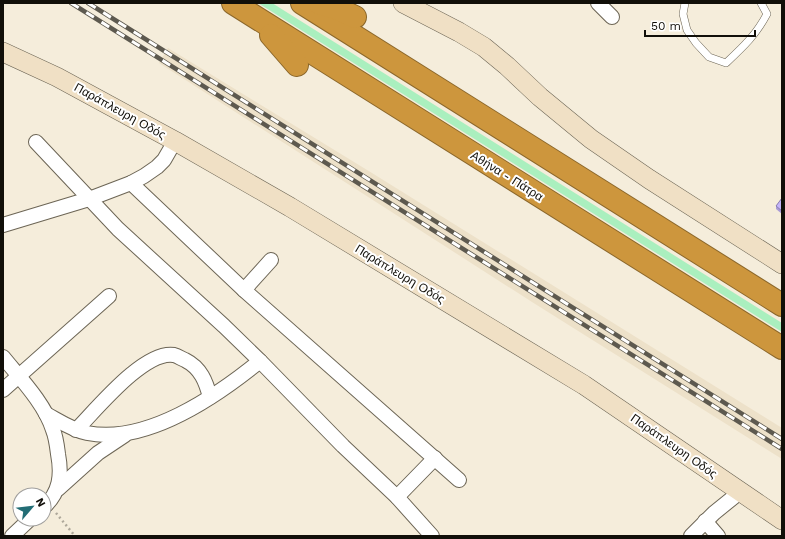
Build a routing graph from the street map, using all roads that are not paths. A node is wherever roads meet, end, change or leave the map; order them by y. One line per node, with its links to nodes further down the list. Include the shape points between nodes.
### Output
1 (233, 3): 10 (highway, Αθήνα - Πάτρα)
2 (302, 3): 17 (highway)
3 (319, 3): 8 (highway)
4 (403, 3): 23 (main road, via 484,47 591,139)
5 (598, 3): 9 (street)
6 (685, 3): 7 (lane, via 683,14 687,30 709,57 726,63 760,28 767,14)
7 (761, 3)
8 (355, 17)
9 (612, 17)
10 (257, 19): 12 (highway); 20 (highway, Αθήνα - Πάτρα)
11 (3, 52): 14 (main road, Παράπλευρη Οδός, via 57,77)
12 (297, 66)
13 (544, 138): 17 (highway)
14 (174, 141): 16 (street, via 164,160 157,167); 39 (main road, Παράπλευρη Οδός, via 290,207 584,385)
15 (36, 142): 18 (street)
16 (131, 183): 18 (street); 24 (street)
17 (593, 186): 26 (highway)
18 (89, 199): 21 (street); 29 (street)
19 (523, 203): 20 (highway)
20 (572, 216): 27 (highway, Αθήνα - Πάτρα)
21 (3, 225)
22 (271, 260): 24 (street)
23 (782, 264)
24 (244, 290): 36 (street)
25 (108, 296): 30 (street)
26 (782, 305)
27 (782, 348)
28 (3, 357): 30 (street)
29 (260, 361): 32 (street); 41 (street)
30 (18, 376): 31 (street); 33 (street)
31 (3, 390)
32 (210, 397): 34 (street, via 201,372 180,357 164,355 124,380); 35 (street, via 177,417)
33 (46, 414): 34 (street); 38 (street, via 53,430 61,466)
34 (76, 430): 35 (street, via 105,436)
35 (133, 431): 38 (street, via 98,453)
36 (435, 458): 37 (street); 41 (street)
37 (459, 480)
38 (58, 489): 40 (street)
39 (740, 492): 42 (main road, Παράπλευρη Οδός); 43 (street)
40 (52, 496)
41 (397, 497): 46 (street)
42 (782, 520)
43 (705, 521): 47 (street); 48 (street)
44 (22, 527): 45 (street)
45 (12, 536)
46 (432, 536)
47 (691, 536)
48 (718, 536)

